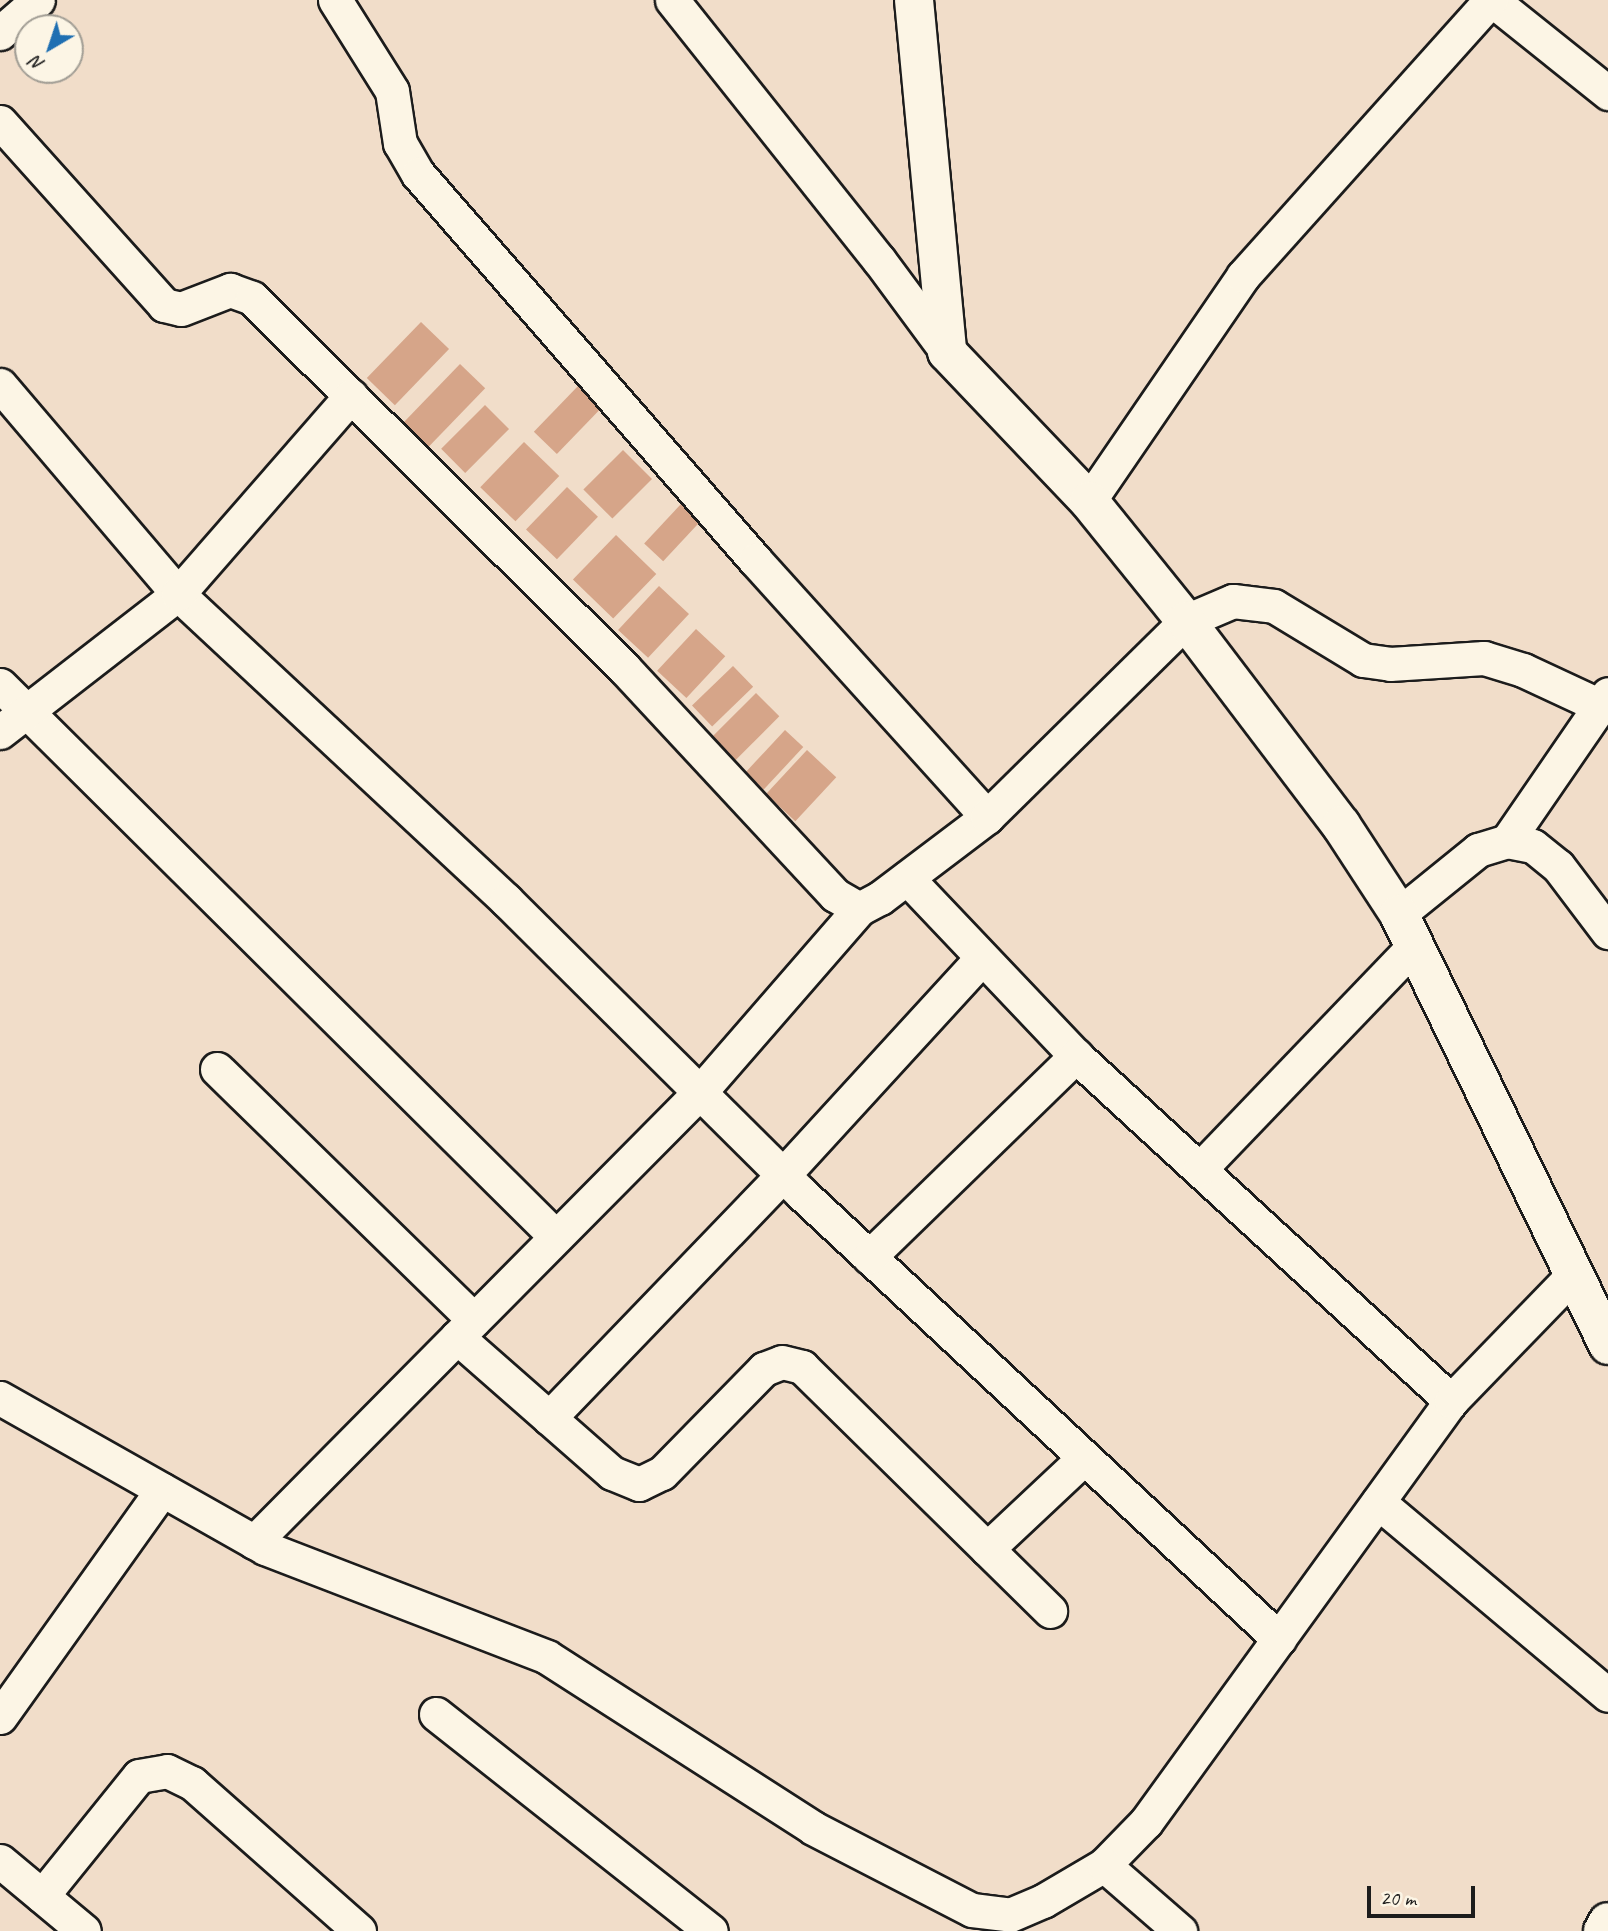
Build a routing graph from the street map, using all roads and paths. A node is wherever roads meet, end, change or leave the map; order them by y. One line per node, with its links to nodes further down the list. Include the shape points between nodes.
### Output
1 (38, 0): 6 (street)
2 (672, 0): 9 (street, via 880,260)
3 (914, 0): 9 (main road)
4 (1492, 0): 7 (street); 12 (street, via 1242,276)
5 (344, 3): 19 (street, via 392,91 400,143 418,174)
6 (0, 33)
7 (1602, 76)
8 (0, 122): 11 (street, via 164,305 181,309 230,290 243,292)
9 (947, 352): 12 (main road)
10 (0, 385): 13 (street)
11 (351, 396): 13 (street); 22 (street, via 624,668 835,895)
12 (1089, 501): 14 (main road)
13 (178, 594): 17 (street); 28 (street, via 506,900)
14 (1186, 621): 16 (street, via 1233,601 1274,606 1363,660 1390,664 1485,658); 19 (street); 23 (main road, via 1341,825)
15 (0, 685): 17 (street)
16 (1603, 700): 20 (street)
17 (26, 711): 18 (street); 31 (street)
18 (0, 732)
19 (987, 817): 21 (street)
20 (1507, 841): 23 (street, via 1478,850); 24 (street, via 1533,846 1558,866)
21 (907, 878): 22 (street); 25 (street)
22 (859, 909): 28 (street)
23 (1406, 930): 29 (street); 33 (main road)
24 (1608, 932)
25 (982, 958): 26 (street); 30 (street)
26 (1076, 1056): 29 (street); 32 (street)
27 (216, 1069): 34 (street)
28 (700, 1092): 30 (street); 31 (street)
29 (1200, 1169): 37 (street)
30 (783, 1175): 32 (street); 38 (street)
31 (556, 1237): 34 (street)
32 (869, 1257): 39 (street)
33 (1575, 1273): 35 (main road); 37 (street)
34 (466, 1328): 38 (street); 42 (street)
35 (1608, 1345)
36 (0, 1398): 40 (street)
37 (1451, 1401): 41 (street)
38 (550, 1418): 43 (street, via 612,1473 639,1484 662,1473 764,1369 782,1362 802,1367)
39 (1084, 1458): 43 (street); 45 (street)
40 (162, 1490): 42 (street); 48 (street)
41 (1378, 1502): 45 (street); 46 (street)
42 (254, 1542): 50 (street, via 547,1657 813,1828 972,1910 1010,1915 1044,1901)
43 (987, 1549): 44 (street)
44 (1050, 1611)
45 (1279, 1639): 50 (street, via 1146,1822)
46 (1608, 1695)
47 (436, 1714): 55 (street)
48 (0, 1717)
49 (0, 1861): 51 (street)
50 (1104, 1865): 56 (street)
51 (42, 1896): 53 (street); 54 (street, via 139,1776 167,1771 192,1783)
52 (1608, 1922): 57 (main road)
53 (84, 1931)
54 (359, 1931)
55 (711, 1931)
56 (1180, 1931)
57 (1602, 1931)

